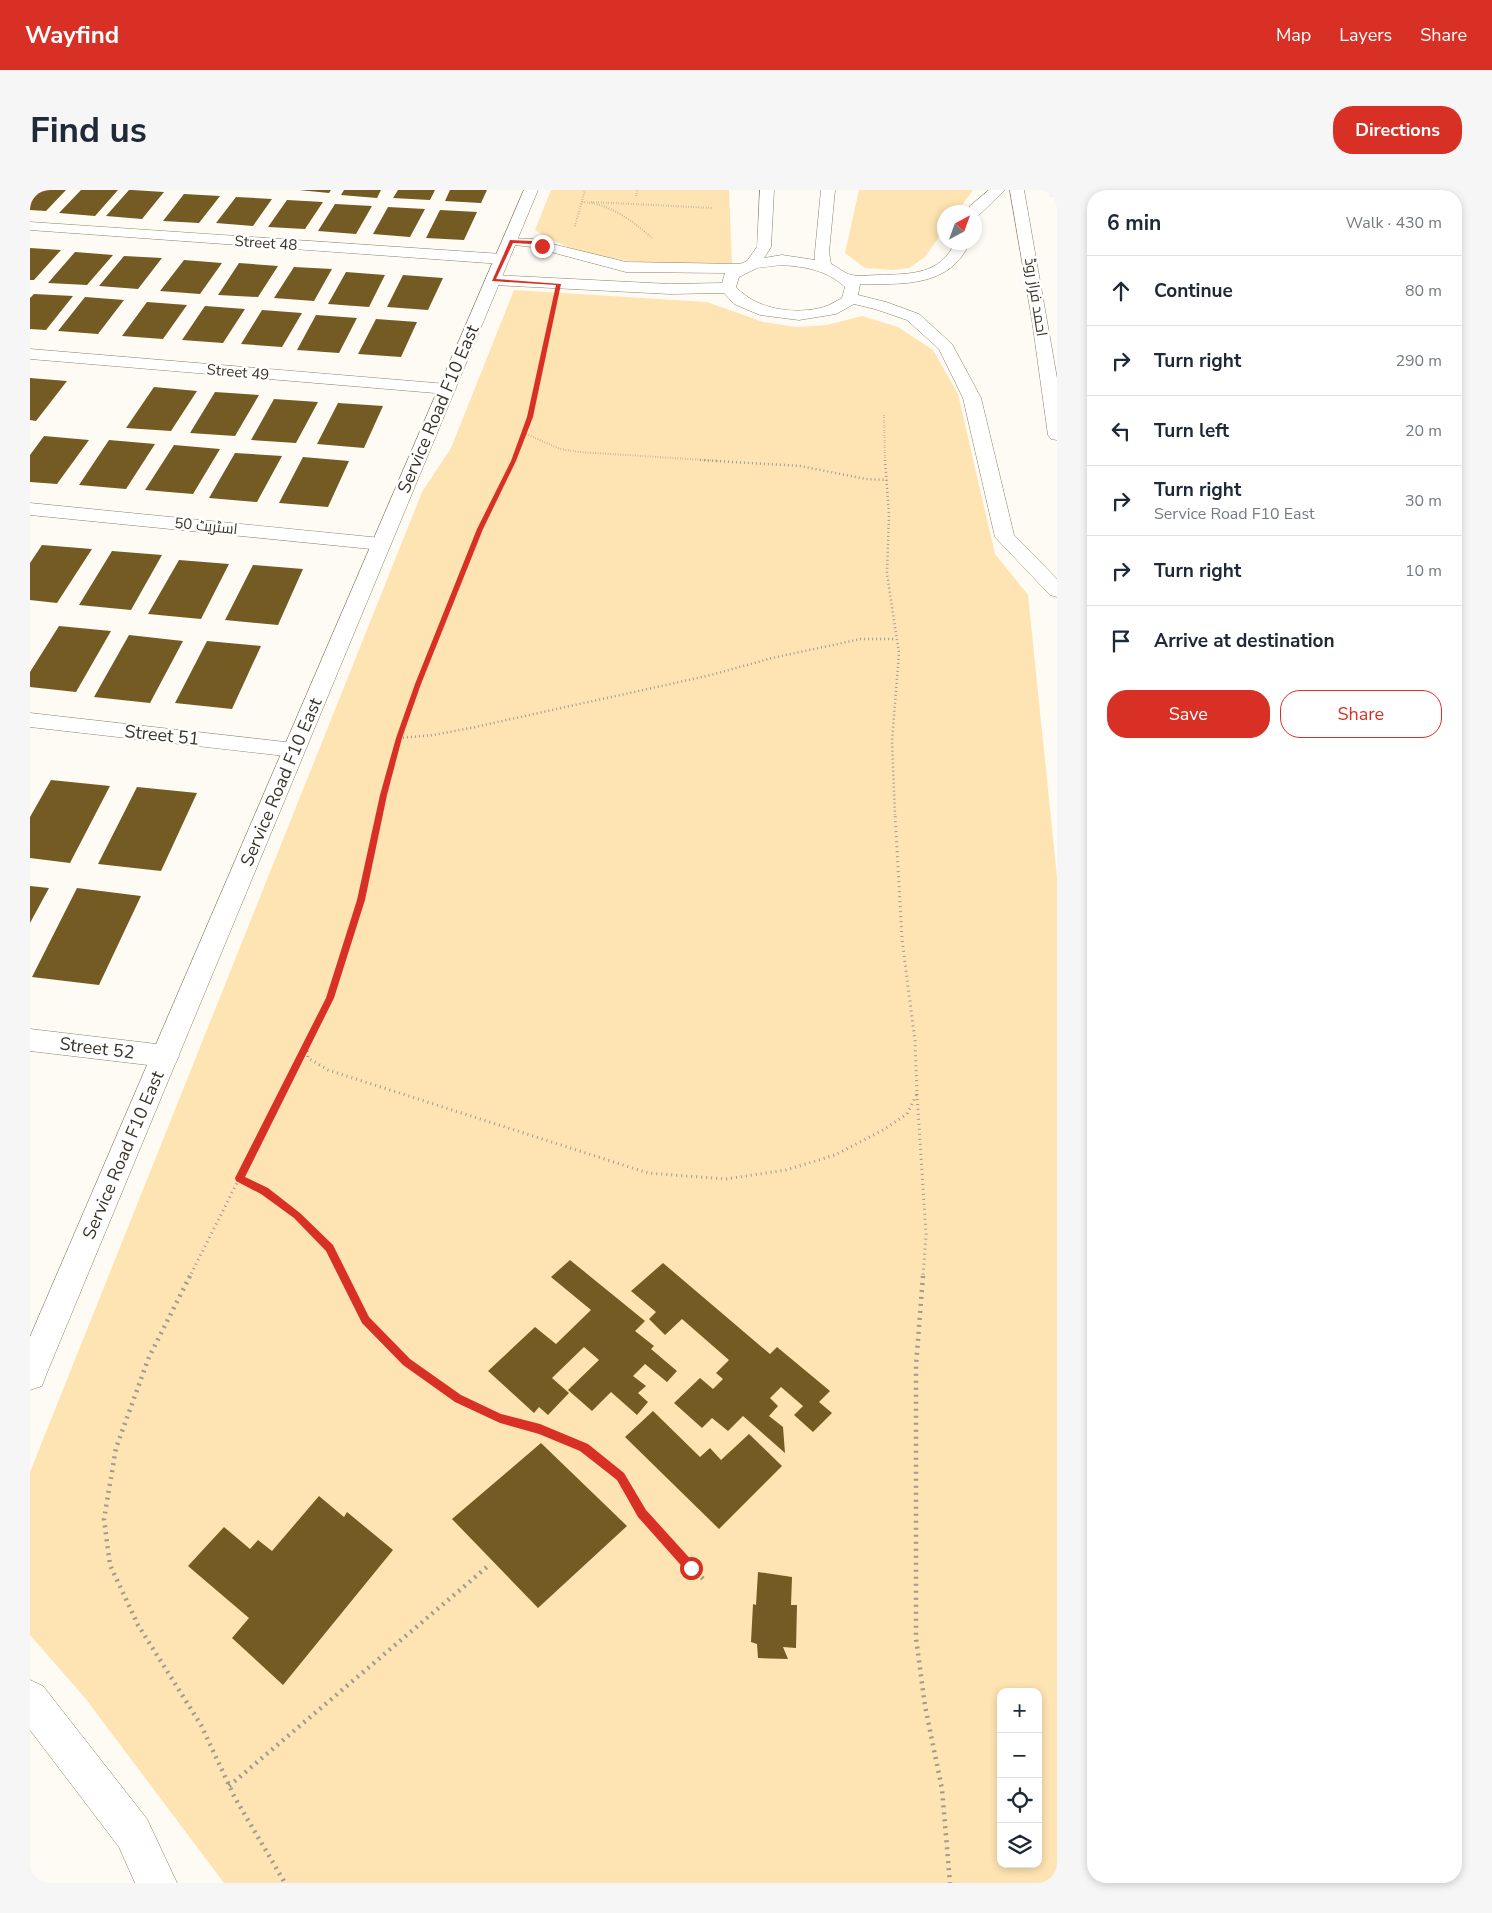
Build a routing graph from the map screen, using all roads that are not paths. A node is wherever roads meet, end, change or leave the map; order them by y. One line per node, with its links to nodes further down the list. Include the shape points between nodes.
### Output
1 (531, 190): 9 (street, Service Road F10 East)
2 (767, 190): 10 (street, via 764,247)
3 (828, 190): 11 (street, via 822,252)
4 (998, 190): 6 (street)
5 (1017, 190): 17 (street, احمد فراز روڈ, via 1047,317)
6 (980, 205)
7 (30, 226): 9 (street, Street 48)
8 (958, 250): 12 (street, via 950,264 925,276)
9 (502, 260): 10 (street, via 532,242 626,267); 13 (street, via 559,284); 16 (street, Service Road F10 East)
10 (748, 266): 11 (street, via 782,260); 13 (street, via 732,274)
11 (824, 267): 12 (street)
12 (846, 280): 14 (street, via 853,286)
13 (728, 288): 14 (street, via 740,302 766,312 799,315 830,311)
14 (850, 298): 20 (street, via 913,317 946,347 972,398 1006,537)
15 (30, 354): 16 (street, Street 49)
16 (446, 390): 19 (street, Service Road F10 East)
17 (1057, 435)
18 (30, 509): 19 (street, اسٹریٹ 50)
19 (382, 544): 22 (street, Service Road F10 East)
20 (1057, 591)
21 (30, 720): 22 (street, Street 51)
22 (294, 750): 24 (street, Service Road F10 East)
23 (30, 1040): 24 (street, Street 52)
24 (165, 1056): 25 (street, Service Road F10 East)
25 (30, 1375)
26 (30, 1700): 27 (street, via 133,1833)
27 (156, 1883)

